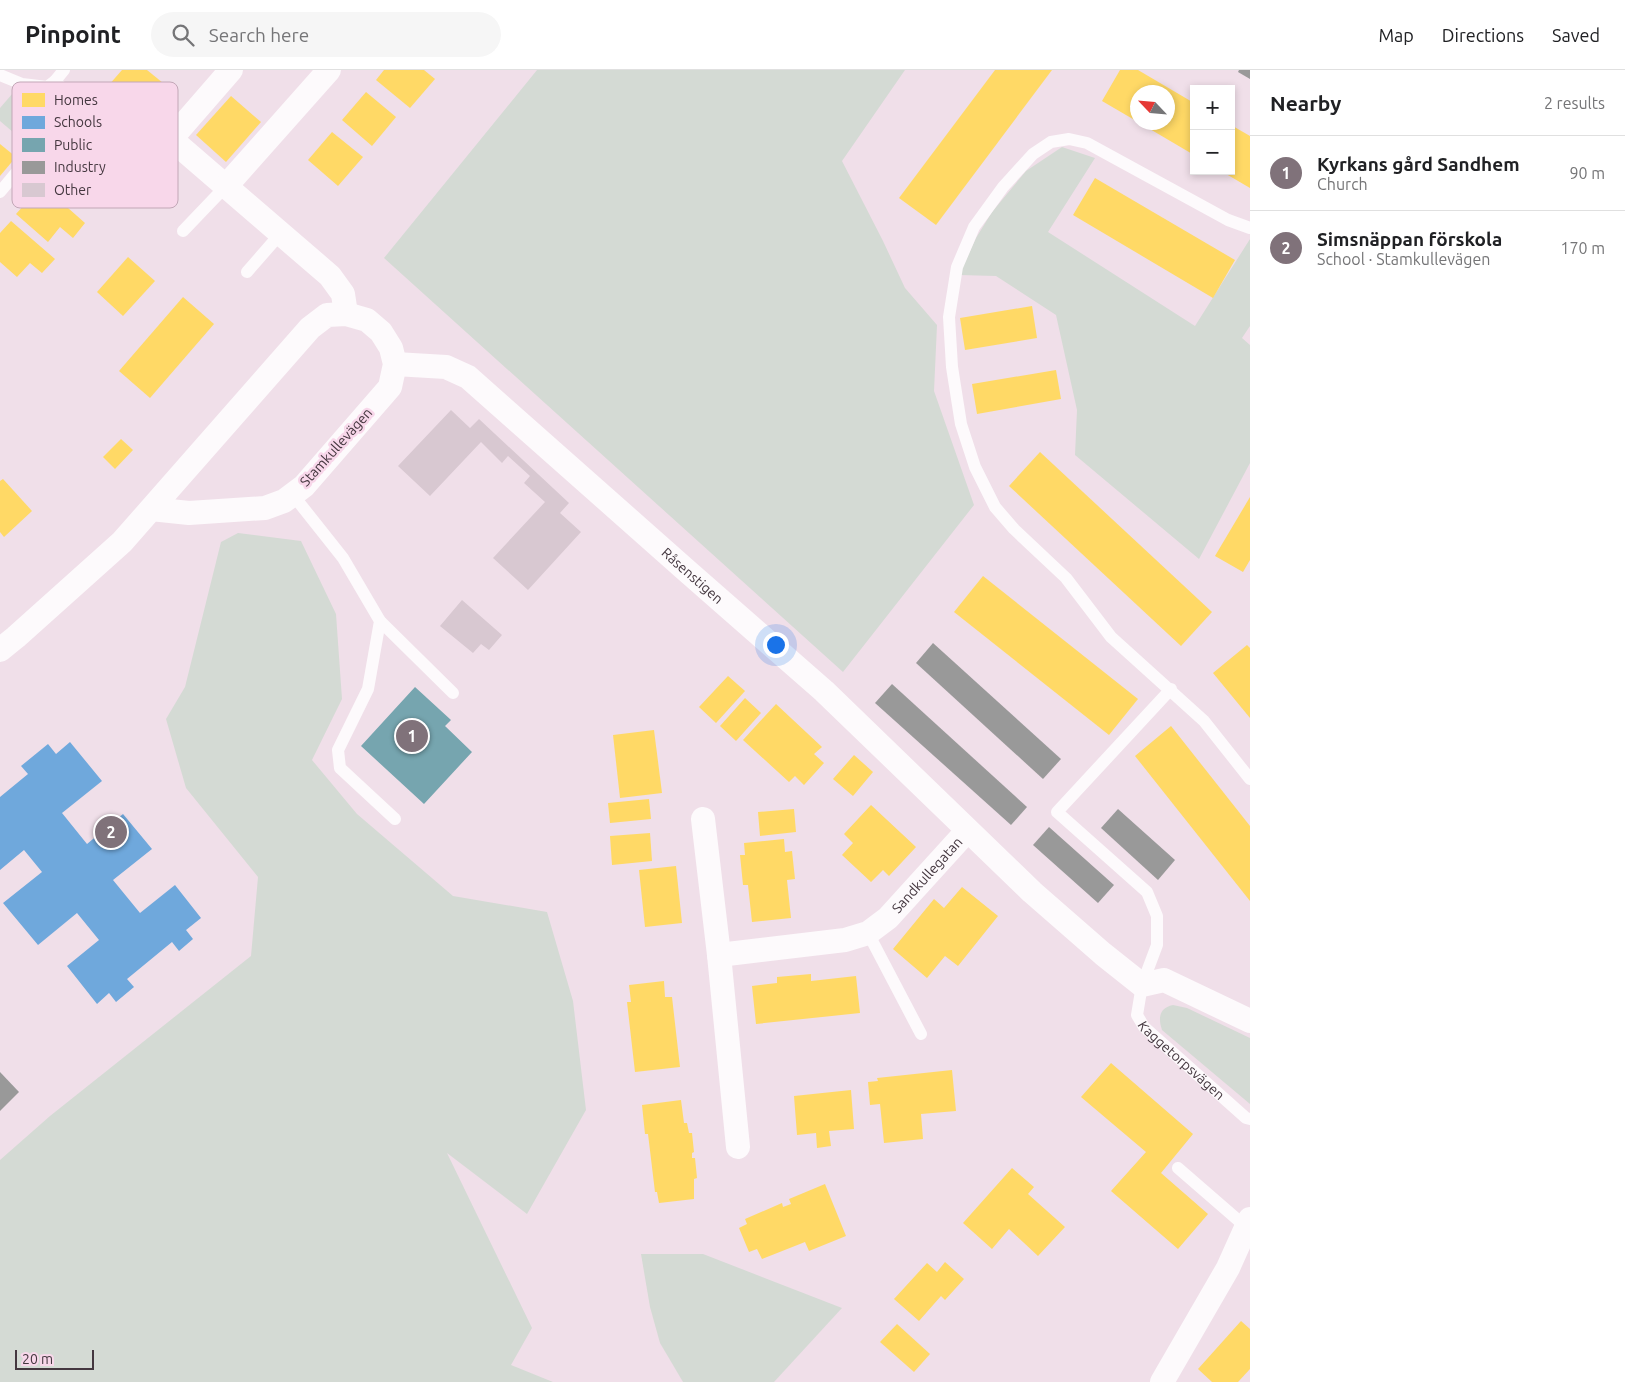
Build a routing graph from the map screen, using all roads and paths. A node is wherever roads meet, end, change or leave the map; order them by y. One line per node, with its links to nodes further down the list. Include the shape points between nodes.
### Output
1 (64, 70): 5 (lane)
2 (231, 70): 7 (street)
3 (328, 70): 10 (street)
4 (0, 75): 6 (lane)
5 (55, 81)
6 (17, 82)
7 (178, 131)
8 (178, 145): 10 (street)
9 (12, 178): 11 (lane)
10 (226, 186): 13 (lane); 14 (street)
11 (0, 192)
12 (1250, 228): 22 (lane, via 1228,220 1087,143 1069,139 1052,142 1032,154 974,227 957,267 948,317 961,424 975,467 995,507 1014,530 1066,578 1110,637)
13 (183, 231)
14 (281, 233): 15 (lane); 16 (street, via 330,276 343,294)
15 (247, 272)
16 (346, 314): 17 (street, via 367,320 380,332 392,348); 19 (street, via 328,315 310,328)
17 (395, 364): 18 (street, Stamkullevägen, via 390,387 304,486); 27 (street, Råsenstigen, via 446,367 468,376 824,691)
18 (293, 494): 19 (street, Stamkullevägen, via 265,508 189,513); 20 (lane, via 343,558)
19 (151, 509): 21 (street, via 122,542)
20 (380, 621): 23 (lane); 25 (lane, via 368,688 338,750 340,768)
21 (0, 650)
22 (1171, 689): 24 (lane, via 1204,721); 30 (lane, Kaggetorpsvägen, via 1056,812 1147,892 1157,916 1157,945)
23 (453, 693)
24 (1250, 779)
25 (395, 819)
26 (703, 819): 29 (street)
27 (967, 831): 28 (street, Sandkullegatan, via 888,918); 30 (street, Sandkullegatan, via 1102,954)
28 (868, 934): 29 (street, Sandkullegatan, via 845,940); 32 (lane)
29 (719, 955): 34 (street)
30 (1142, 985): 31 (street, via 1164,980); 33 (lane, Kaggetorpsvägen, via 1137,1015 1144,1027)
31 (1250, 1021)
32 (921, 1034)
33 (1250, 1119)
34 (738, 1147)
35 (1178, 1168): 36 (lane)
36 (1248, 1223): 37 (street, via 1228,1268)
37 (1162, 1382)

